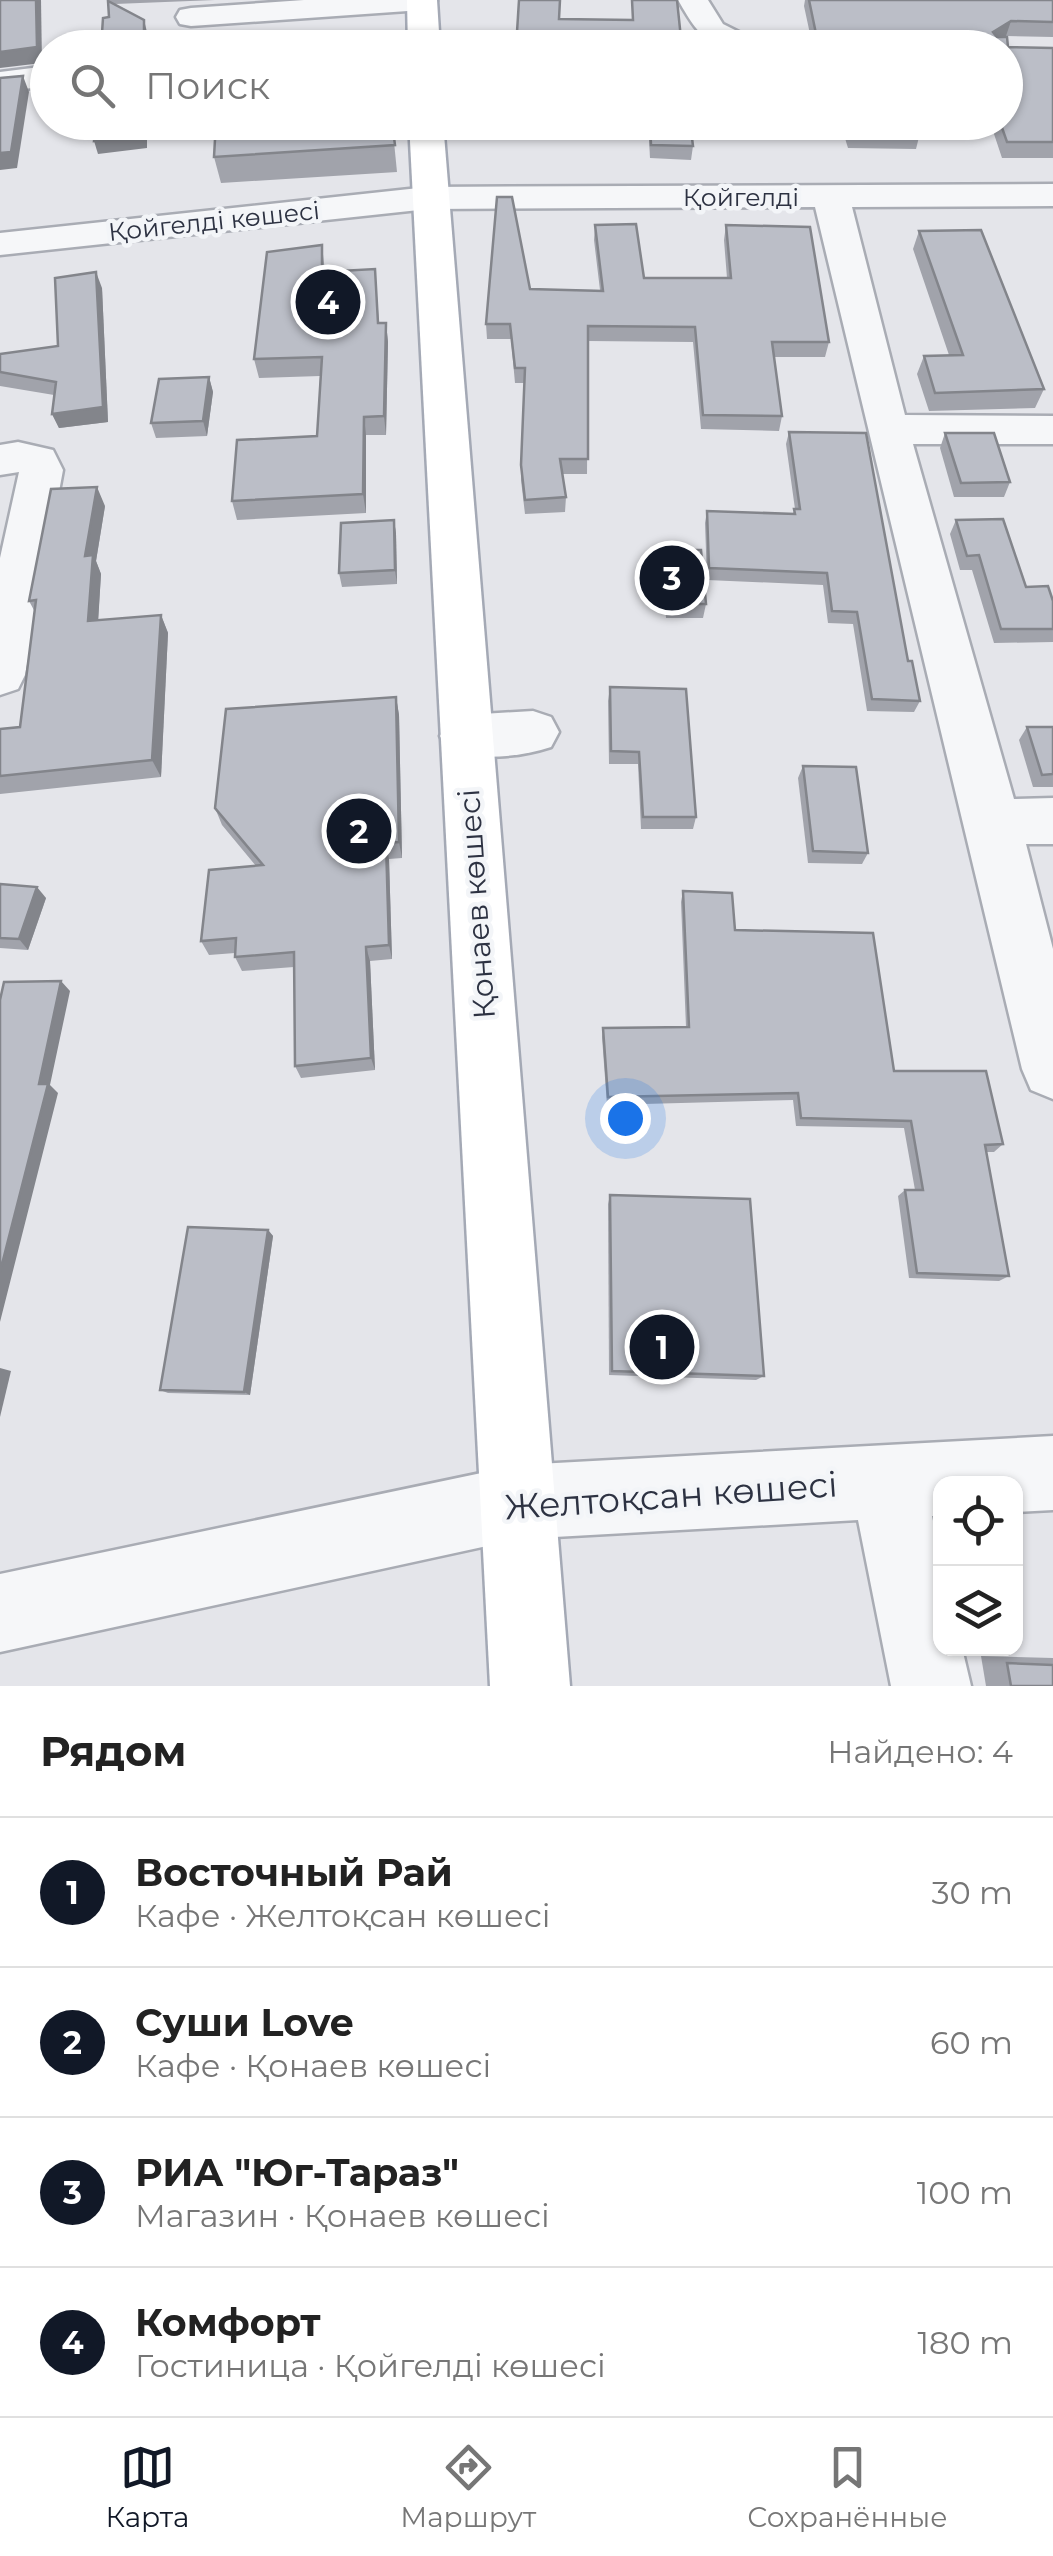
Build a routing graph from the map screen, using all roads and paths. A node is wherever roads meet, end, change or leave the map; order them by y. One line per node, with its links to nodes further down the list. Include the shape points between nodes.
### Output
1 (422, 0): 3 (street); 4 (main road)
2 (693, 0): 5 (street)
3 (189, 8)
4 (423, 30)
5 (711, 30)
6 (30, 78): 7 (street)
7 (0, 82)
8 (426, 140): 10 (main road, Қонаев көшесі)
9 (1053, 195): 11 (street, Қойгелді)
10 (428, 198): 11 (street, Қойгелді); 13 (street, Қойгелді көшесі); 19 (main road, Қонаев көшесі)
11 (834, 212): 12 (street); 14 (street)
12 (969, 225)
13 (0, 244)
14 (887, 429): 15 (street); 21 (street)
15 (1053, 430)
16 (0, 460): 17 (street, via 37,460 41,470)
17 (0, 676)
18 (533, 732): 19 (street)
19 (466, 736): 25 (main road, Қонаев көшесі)
20 (1053, 821): 21 (street)
21 (993, 822): 22 (street)
22 (1053, 1070)
23 (1053, 1474): 24 (street, Желтоқсан көшесі)
24 (887, 1482): 25 (street, Желтоқсан көшесі); 28 (street)
25 (519, 1502): 26 (street, Желтоқсан көшесі); 27 (main road, Қонаев көшесі)
26 (0, 1613)
27 (530, 1686)
28 (931, 1686)

